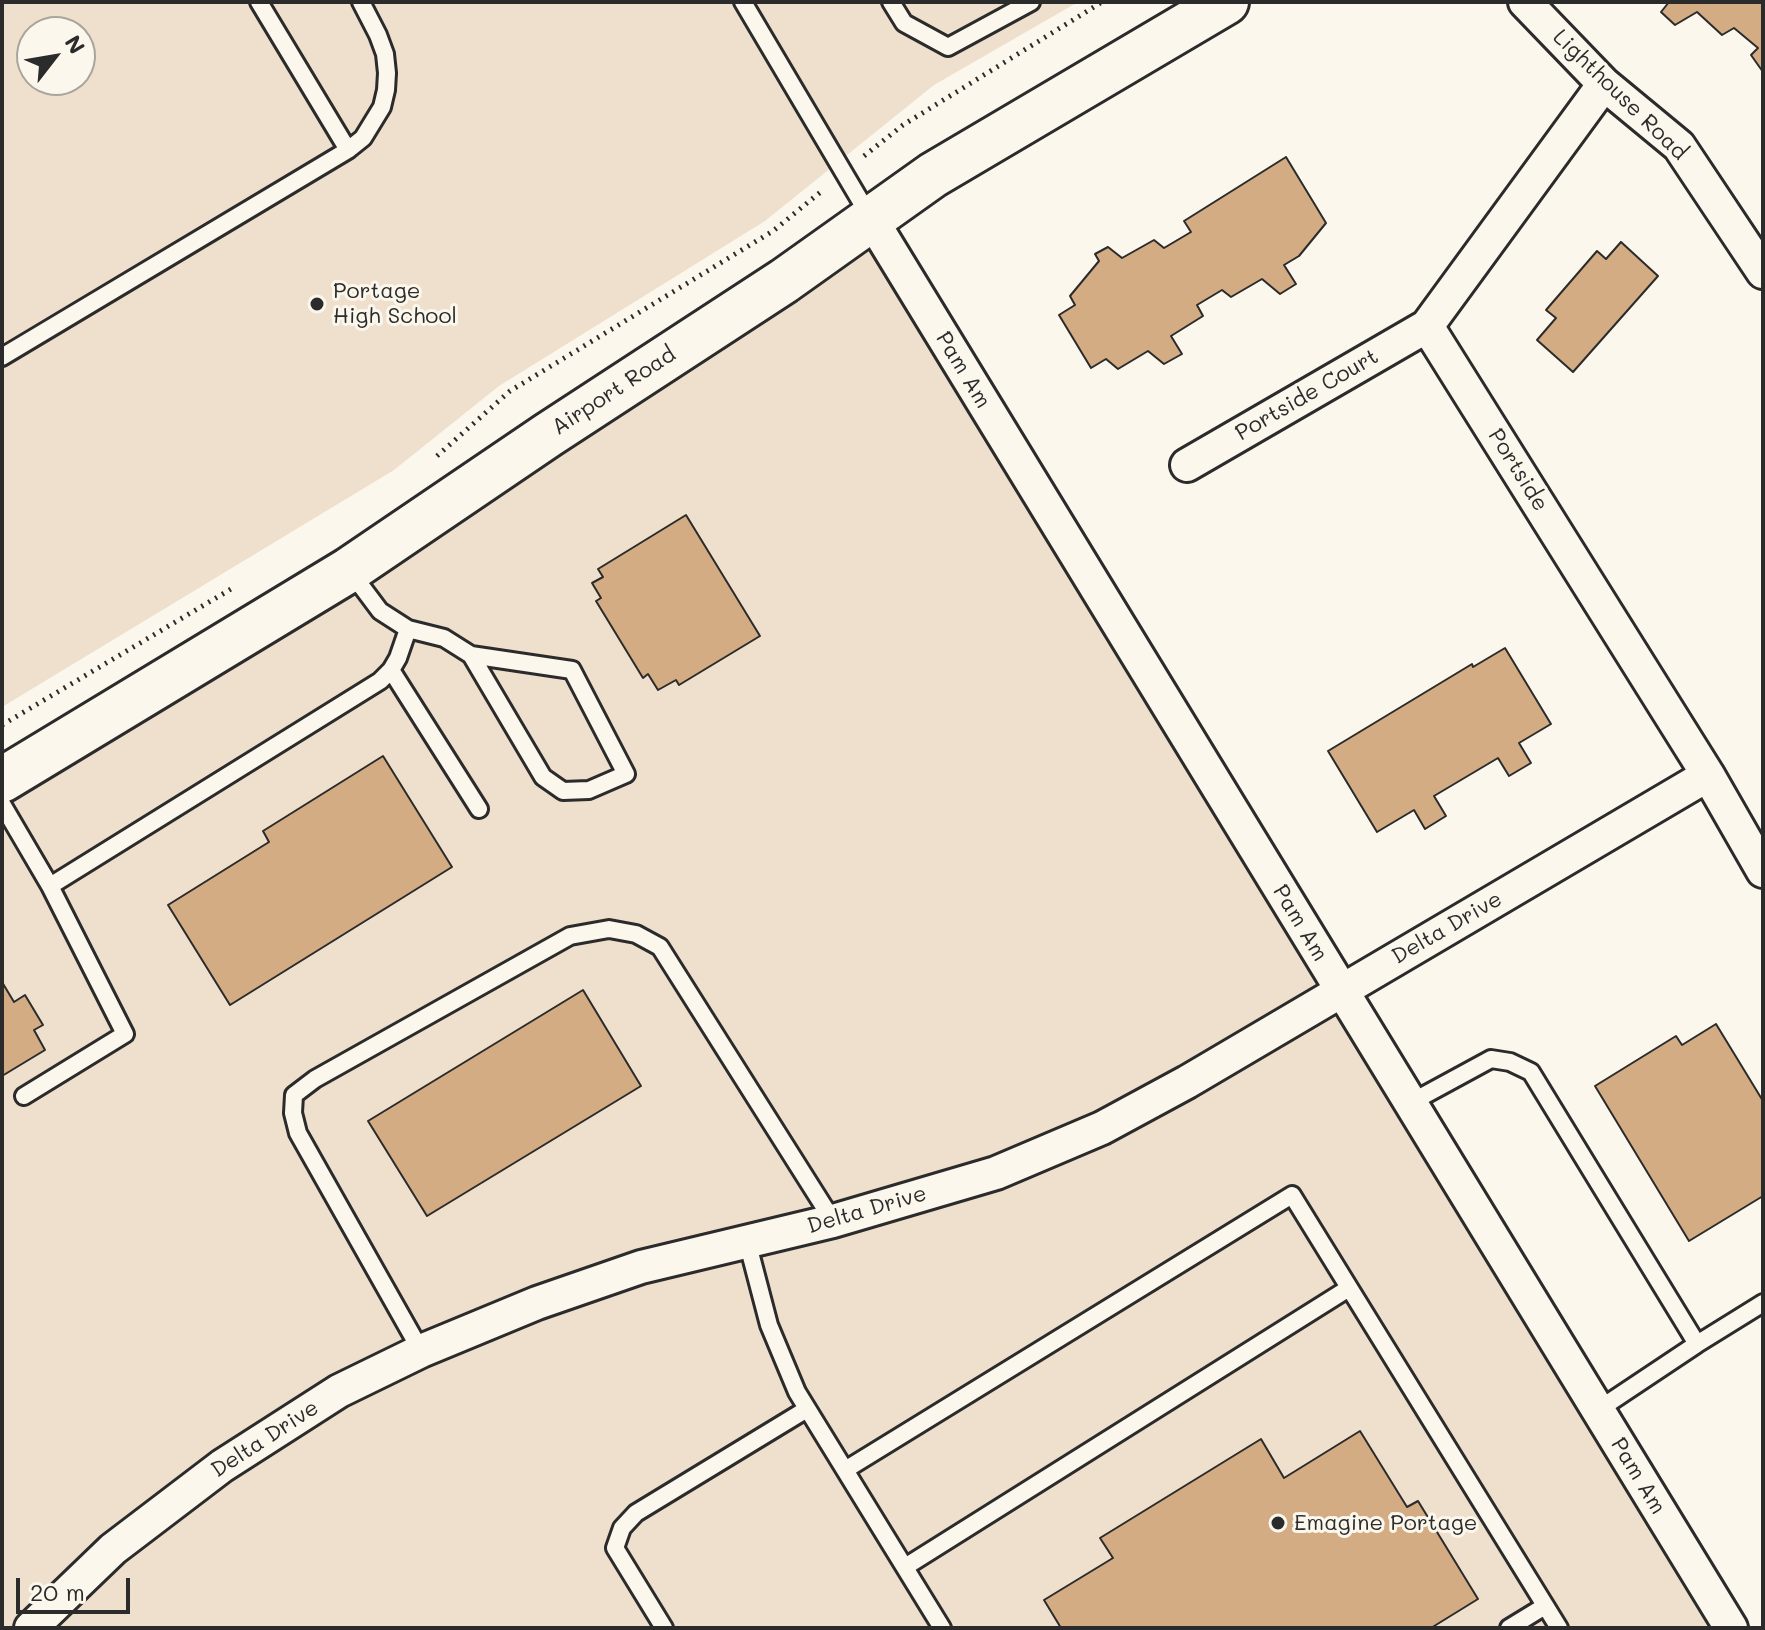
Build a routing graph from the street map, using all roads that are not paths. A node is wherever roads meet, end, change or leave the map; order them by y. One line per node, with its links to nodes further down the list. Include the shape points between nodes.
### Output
1 (259, 2): 9 (lane)
2 (361, 2): 9 (lane, via 385,54 386,90 374,123)
3 (743, 2): 10 (lane)
4 (891, 2): 5 (lane, via 904,23 948,47)
5 (1031, 2)
6 (1226, 2): 10 (main road, Airport Road)
7 (1525, 2): 8 (street, Lighthouse Road)
8 (1604, 84): 11 (street, Lighthouse Road, via 1679,146); 12 (street)
9 (348, 150): 13 (lane)
10 (870, 217): 15 (main road, Airport Road, via 784,281); 25 (street, Pam Am)
11 (1763, 272)
12 (1427, 326): 14 (street, Portside Court); 19 (street, Portside)
13 (2, 357)
14 (1187, 465)
15 (349, 570): 16 (lane, via 380,611); 20 (main road, Airport Road)
16 (408, 629): 17 (lane, via 444,638); 18 (lane)
17 (471, 655): 17 (lane, via 572,670 626,774 589,790 563,791 543,777)
18 (391, 670): 22 (lane); 24 (lane)
19 (1708, 775): 23 (street, Portside); 25 (street, Delta Drive)
20 (2, 780)
21 (2, 804): 24 (lane)
22 (479, 809)
23 (1763, 871)
24 (50, 886): 26 (lane, via 125,1034)
25 (1341, 990): 27 (street, Pam Am); 28 (street, Delta Drive, via 1102,1128 996,1173)
26 (24, 1096)
27 (1410, 1103): 32 (lane, via 1491,1059 1531,1072); 35 (street, Pam Am)
28 (833, 1221): 29 (street, Delta Drive); 33 (lane, via 660,947 636,934 609,929 570,936 294,1095 298,1133)
29 (747, 1241): 33 (street, Delta Drive, via 641,1267); 34 (lane, via 769,1325)
30 (1349, 1288): 36 (lane, via 1292,1195); 37 (lane); 38 (lane)
31 (1763, 1303): 32 (lane)
32 (1697, 1344): 35 (lane)
33 (421, 1351): 39 (street, Delta Drive, via 339,1391 222,1466 113,1549)
34 (807, 1409): 36 (lane); 40 (lane, via 636,1513 622,1528 615,1548)
35 (1598, 1410): 44 (street, Pam Am)
36 (845, 1470): 37 (lane)
37 (905, 1567): 41 (lane)
38 (1545, 1606): 42 (lane); 43 (lane)
39 (31, 1628)
40 (664, 1628)
41 (942, 1628)
42 (1509, 1628)
43 (1559, 1628)
44 (1731, 1628)

